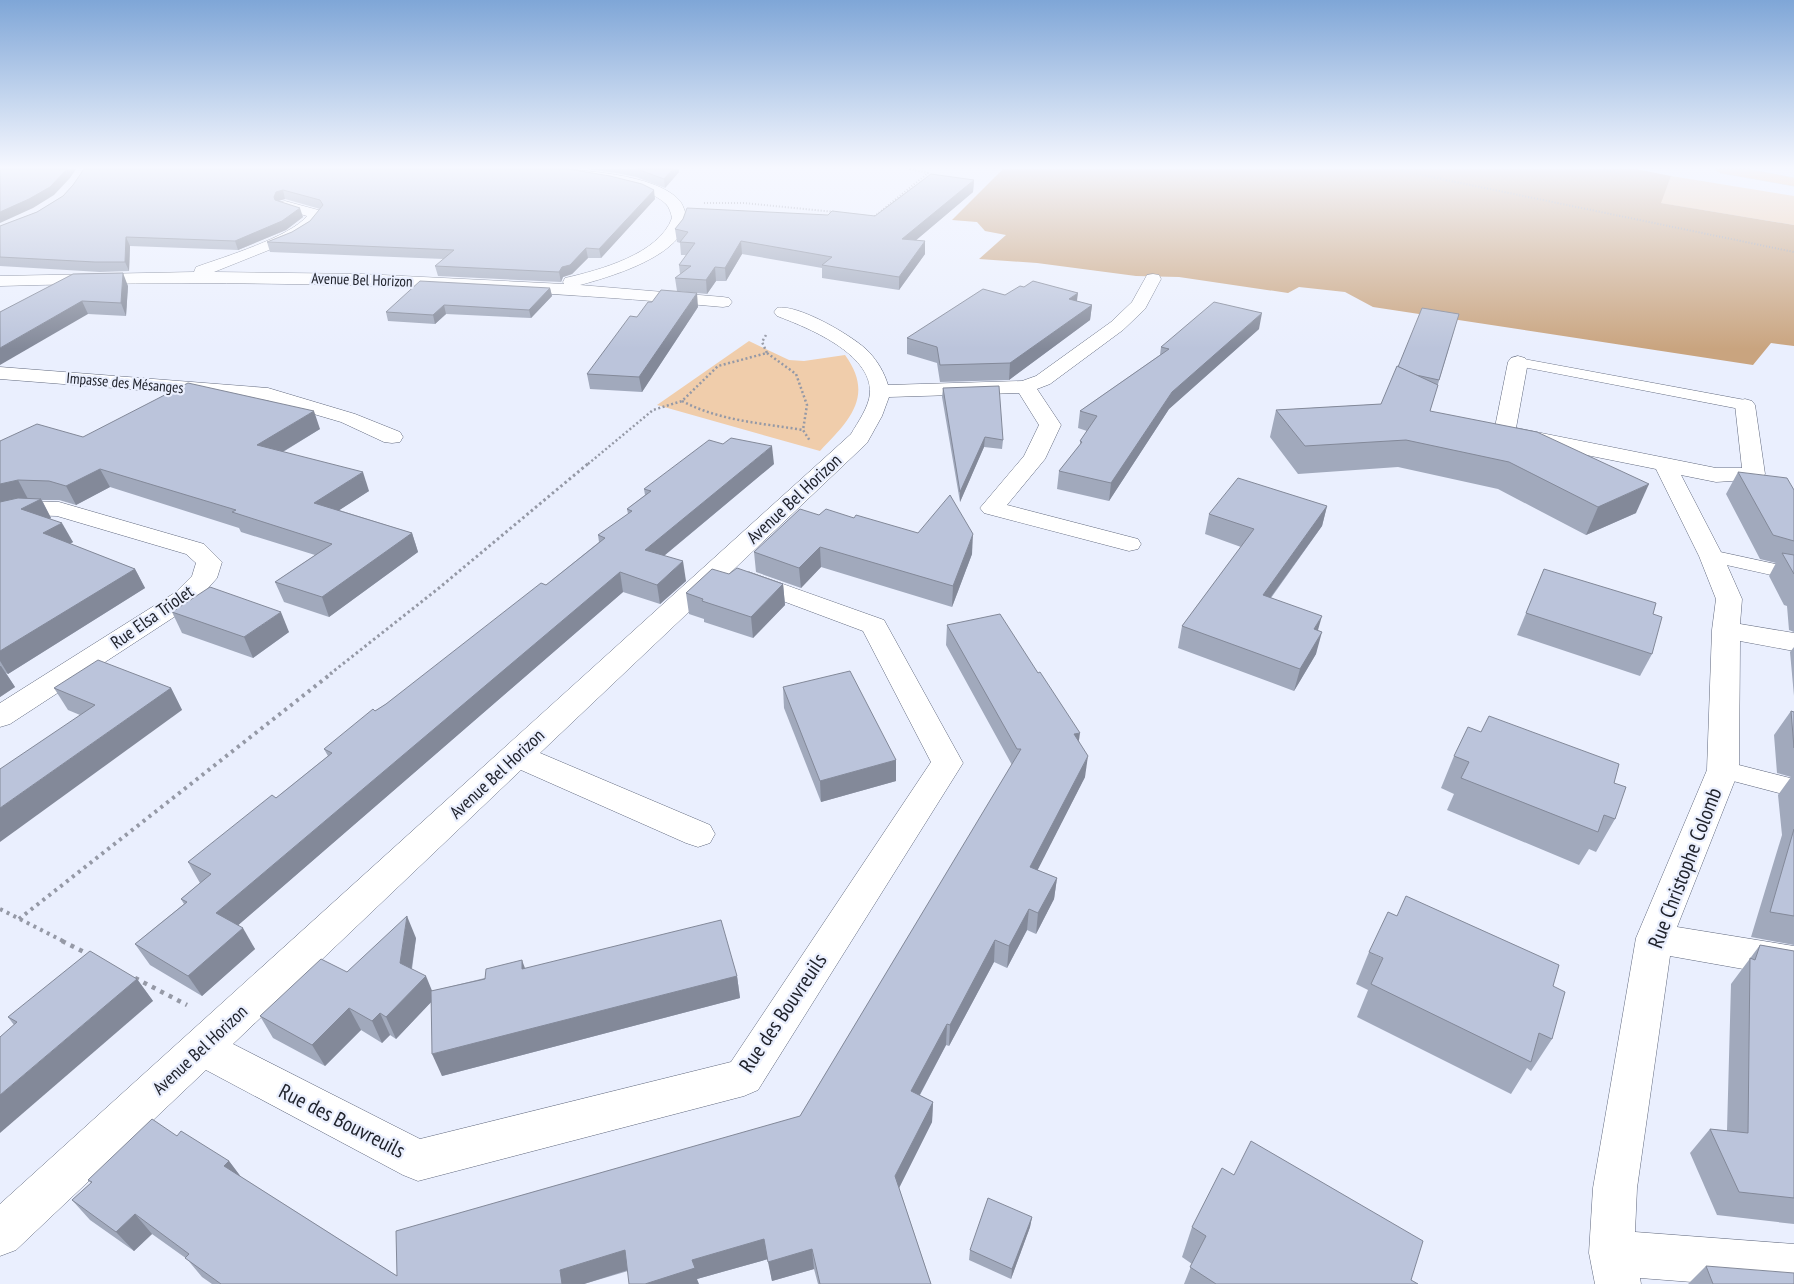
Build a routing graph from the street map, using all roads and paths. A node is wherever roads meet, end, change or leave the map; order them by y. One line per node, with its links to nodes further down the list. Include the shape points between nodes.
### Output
1 (302, 229): 5 (street)
2 (678, 229): 8 (street, via 648,253 607,272)
3 (1681, 229): 4 (path)
4 (1794, 252)
5 (187, 277): 7 (street, Avenue Bel Horizon); 8 (street, Avenue Bel Horizon, via 348,278)
6 (1153, 280): 14 (street, via 1139,305 1117,326 1057,372)
7 (0, 281)
8 (540, 287): 9 (street, Avenue Bel Horizon)
9 (723, 302)
10 (788, 314): 11 (path, via 766,334 762,342); 15 (street, via 815,324 850,344 873,371)
11 (767, 353): 16 (path, via 718,366); 18 (path, via 796,374 799,380 807,405)
12 (1518, 362): 17 (lane); 21 (street, via 1505,432)
13 (0, 373): 19 (street, Impasse des Mésanges, via 268,394 348,418)
14 (1025, 387): 15 (street); 23 (street, via 1050,425 1046,440 1039,454 992,508)
15 (880, 391): 20 (street, Avenue Bel Horizon, via 874,411 859,438)
16 (682, 401): 18 (path, via 697,410 721,417); 35 (path, via 653,410 439,588)
17 (1745, 405): 21 (street, via 1754,474 1716,475)
18 (803, 430): 20 (path, via 810,441)
19 (392, 437)
20 (842, 454): 25 (street, Avenue Bel Horizon)
21 (1664, 464): 24 (street, Rue Christophe Colomb)
22 (0, 514): 29 (street, Rue Elsa Triolet, via 28,508 59,509 195,549 209,562 204,578 185,598)
23 (1129, 544)
24 (1711, 556): 26 (lane); 27 (street, Rue Christophe Colomb, via 1729,599)
25 (717, 569): 30 (street, Avenue Bel Horizon); 40 (street, Rue des Bouvreuils, via 874,626 947,763 744,1077 418,1160)
26 (1794, 574)
27 (1726, 630): 28 (street); 31 (street, Rue Christophe Colomb)
28 (1794, 642)
29 (0, 717)
30 (518, 756): 33 (street); 40 (street, Avenue Bel Horizon)
31 (1723, 770): 32 (lane); 36 (street, Rue Christophe Colomb)
32 (1794, 788)
33 (698, 834)
34 (0, 909): 35 (path)
35 (19, 919): 37 (path)
36 (1654, 938): 38 (street); 43 (street, Rue Christophe Colomb, via 1615,1188)
37 (96, 959)
38 (1794, 962)
39 (131, 976): 40 (path)
40 (214, 1037): 41 (street, Avenue Bel Horizon)
41 (0, 1234)
42 (1794, 1267): 43 (street)
43 (1615, 1269)

